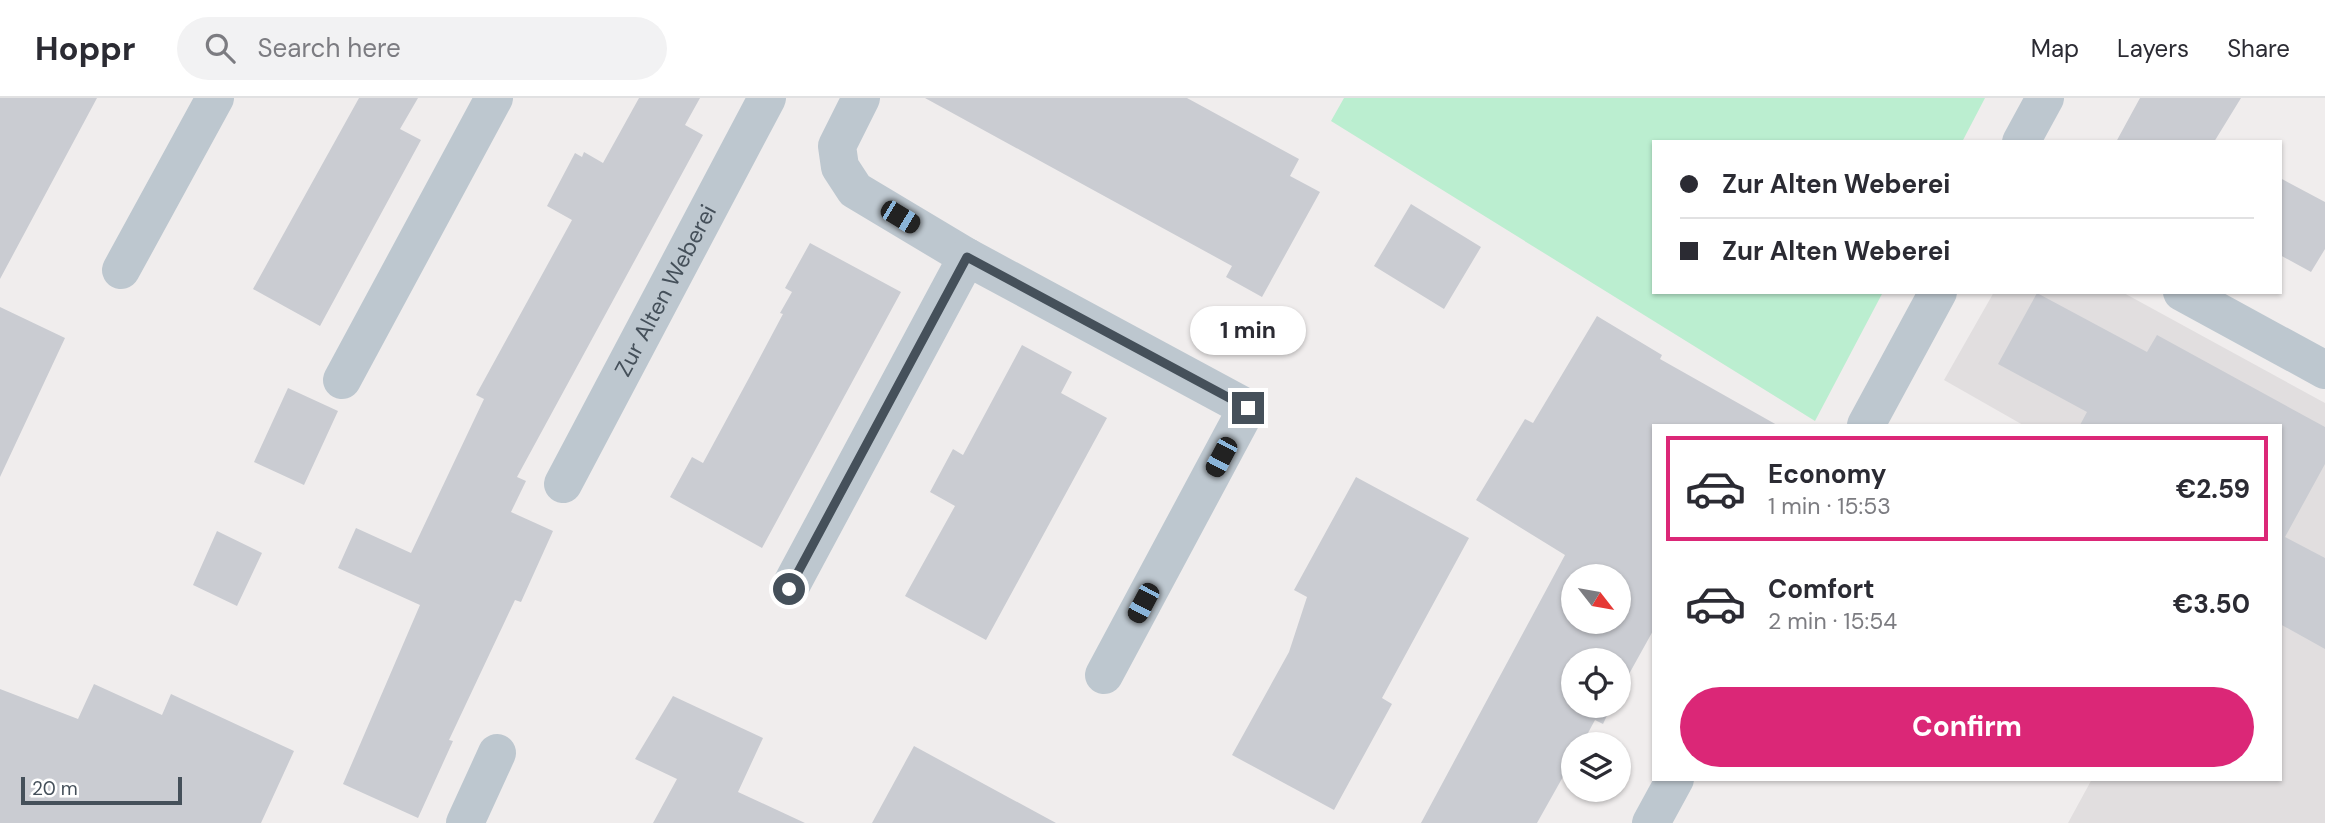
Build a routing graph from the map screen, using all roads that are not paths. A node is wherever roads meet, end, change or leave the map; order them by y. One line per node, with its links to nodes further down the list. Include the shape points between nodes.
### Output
1 (215, 98): 8 (street)
2 (494, 98): 12 (street)
3 (767, 98): 14 (street, Zur Alten Weberei)
4 (861, 98): 7 (street, via 837,146 840,167 855,190)
5 (2045, 98): 6 (street)
6 (2022, 140)
7 (967, 257): 15 (street); 16 (street, via 1248,408)
8 (121, 270)
9 (1937, 294): 13 (street)
10 (2186, 294): 11 (street)
11 (2325, 370)
12 (342, 380)
13 (1867, 424)
14 (563, 484)
15 (789, 589)
16 (1104, 676)
17 (497, 753): 19 (street)
18 (1674, 781): 20 (street)
19 (465, 823)
20 (1651, 823)

